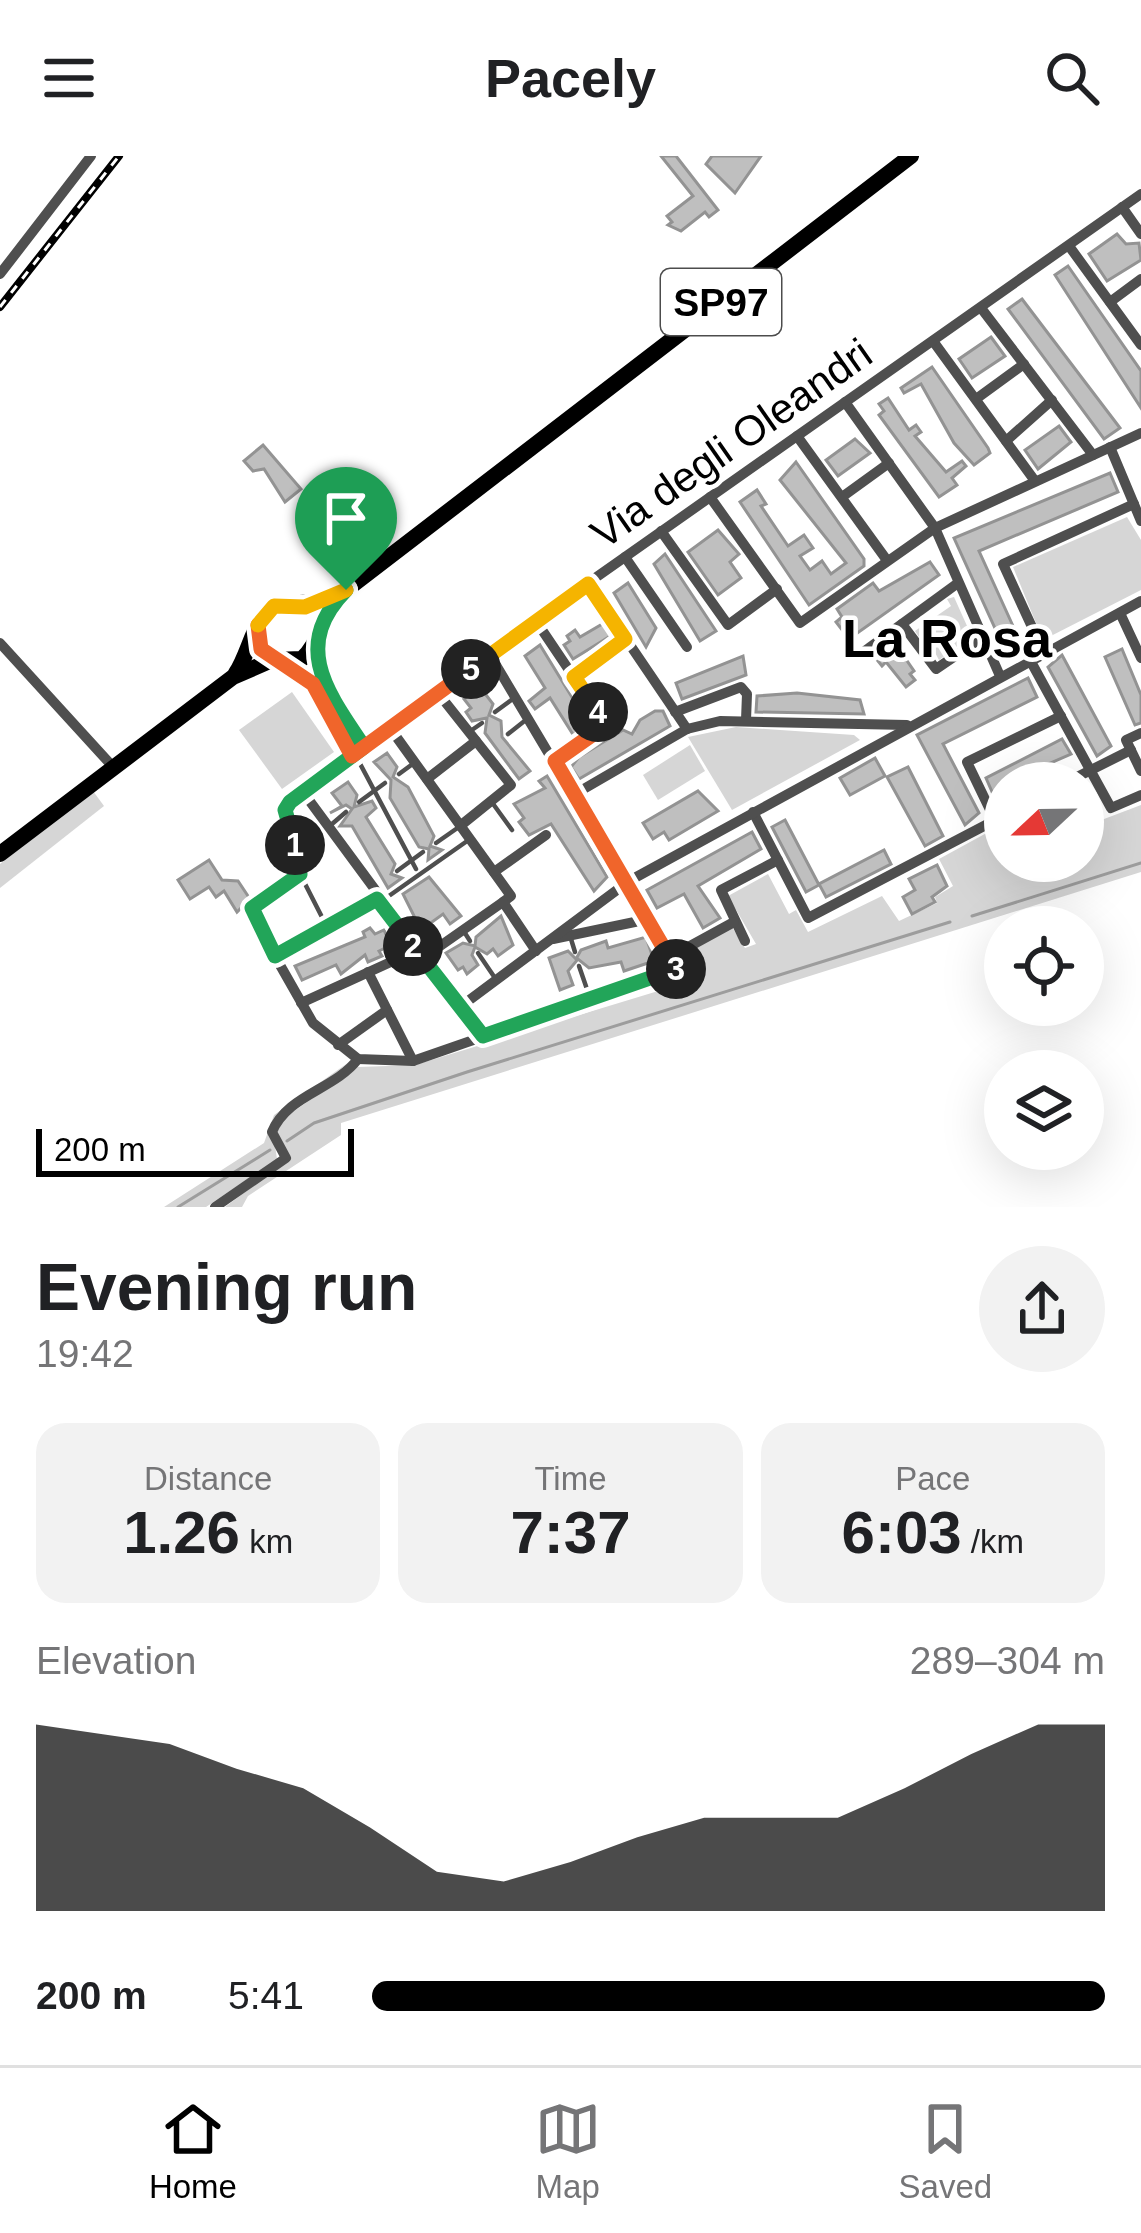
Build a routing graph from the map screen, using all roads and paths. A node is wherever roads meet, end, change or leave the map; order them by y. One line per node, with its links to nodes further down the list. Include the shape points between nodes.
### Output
1 (91, 156): 7 (street)
2 (911, 156): 33 (main road, SP97)
3 (1141, 194): 4 (street, Via degli Oleandri)
4 (1122, 207): 5 (street); 6 (street, Via degli Oleandri)
5 (1141, 234)
6 (1070, 246): 9 (street); 10 (street, Via degli Oleandri)
7 (0, 274)
8 (1141, 280): 9 (street)
9 (1110, 302): 12 (street)
10 (981, 308): 11 (street, Via degli Oleandri); 13 (street)
11 (933, 341): 14 (street); 16 (street, Via degli Oleandri)
12 (1140, 342)
13 (1024, 364): 14 (street); 15 (street)
14 (976, 399): 19 (street)
15 (1052, 400): 19 (street); 21 (street)
16 (845, 402): 18 (street, Via degli Oleandri); 22 (street)
17 (1141, 434): 20 (street)
18 (797, 436): 24 (street, Via degli Oleandri); 25 (street)
19 (1006, 441): 23 (street)
20 (1110, 448): 21 (street); 26 (street)
21 (1094, 454): 23 (street)
22 (889, 464): 25 (street); 29 (street)
23 (1035, 481): 29 (street)
24 (710, 497): 30 (street, Via degli Oleandri); 36 (street)
25 (842, 497): 32 (street)
26 (1134, 505): 28 (street); 50 (street, via 1004,564)
27 (307, 507): 33 (lane)
28 (1141, 520)
29 (935, 528): 32 (street); 34 (street)
30 (661, 531): 31 (street, Via degli Oleandri); 36 (street, via 728,625)
31 (625, 557): 35 (street, Via degli Oleandri); 48 (street)
32 (886, 559): 36 (street, via 800,622)
33 (367, 574): 37 (main road, SP97)
34 (958, 583): 42 (street); 45 (street)
35 (588, 584): 41 (street, Via degli Oleandri); 46 (street)
36 (777, 589)
37 (346, 590): 39 (main road, SP97); 44 (main road, SP97)
38 (1141, 602): 40 (street)
39 (300, 606): 43 (main road, via 267,611); 44 (main road)
40 (1120, 613): 50 (street); 52 (street)
41 (536, 621): 51 (street, Via degli Oleandri); 57 (street)
42 (902, 624): 45 (street, via 936,670); 49 (street)
43 (256, 634): 54 (main road); 56 (main road)
44 (316, 636): 54 (main road, via 302,659); 76 (street, via 320,671)
45 (983, 637): 55 (street)
46 (625, 639): 57 (street); 61 (street)
47 (0, 643): 81 (street)
48 (687, 647)
49 (862, 653)
50 (1044, 653): 53 (street)
51 (490, 655): 58 (street, Via degli Oleandri); 59 (street)
52 (1141, 658)
53 (1030, 660): 55 (street); 62 (street)
54 (279, 662): 56 (main road); 76 (street, via 313,684)
55 (1000, 676): 67 (street)
56 (233, 677): 81 (main road)
57 (574, 677): 77 (street, via 606,725)
58 (438, 693): 69 (street, Via degli Oleandri); 74 (street)
59 (516, 697): 60 (lane); 63 (street)
60 (495, 712)
61 (675, 712): 64 (street, via 742,687); 70 (street)
62 (1060, 716): 79 (street); 87 (street, via 967,763)
63 (529, 717): 72 (lane); 77 (street)
64 (746, 720): 68 (street); 70 (street)
65 (482, 723): 74 (lane)
66 (867, 724): 67 (street); 68 (street); 73 (street)
67 (909, 725): 73 (street)
68 (851, 726): 73 (street)
69 (390, 728): 76 (street, Via degli Oleandri); 78 (street)
70 (687, 729): 89 (street)
71 (1141, 733): 75 (street)
72 (508, 734)
73 (879, 741): 95 (street)
74 (481, 743): 84 (street); 92 (street, via 511,785)
75 (1129, 745): 80 (street); 82 (street)
76 (357, 752): 86 (lane); 88 (street, Via degli Oleandri)
77 (555, 761): 89 (street)
78 (414, 762): 83 (lane); 84 (street)
79 (1086, 762)
80 (1102, 762)
81 (114, 768): 104 (main road)
82 (1141, 771)
83 (399, 774)
84 (427, 779): 97 (street)
85 (385, 784): 86 (lane)
86 (374, 791): 93 (lane); 105 (lane)
87 (984, 791)
88 (302, 792): 98 (street); 110 (street, via 285,810)
89 (575, 794): 112 (street)
90 (1104, 794): 91 (street, via 1112,808)
91 (1141, 795)
92 (491, 801): 97 (street); 99 (lane)
93 (359, 802)
94 (346, 812): 98 (lane)
95 (753, 812): 106 (street); 112 (street)
96 (984, 825): 106 (street, via 808,918)
97 (460, 826): 101 (street); 102 (lane)
98 (327, 827): 113 (street)
99 (512, 830)
100 (546, 835): 109 (street)
101 (470, 839): 109 (street); 113 (lane)
102 (436, 843)
103 (423, 852): 105 (lane)
104 (0, 854)
105 (411, 860): 107 (lane); 108 (lane)
106 (778, 860): 116 (street, via 721,890)
107 (416, 869)
108 (397, 871)
109 (494, 872): 114 (street, via 511,896)
110 (300, 874): 117 (lane); 123 (street, via 251,914)
111 (383, 880): 113 (lane)
112 (629, 881): 115 (street); 118 (street)
113 (376, 897): 117 (street); 122 (street)
114 (503, 902): 120 (street); 122 (street, via 466,936)
115 (649, 919): 118 (street, via 573,945); 124 (street)
116 (734, 922): 119 (street); 124 (street)
117 (327, 927): 123 (street)
118 (551, 939): 120 (street)
119 (745, 941)
120 (536, 950): 127 (street)
121 (478, 953): 127 (lane)
122 (420, 954): 126 (street); 130 (street)
123 (275, 956): 129 (street)
124 (674, 963): 128 (street)
125 (579, 966): 128 (lane)
126 (368, 972): 129 (street); 131 (street)
127 (496, 980): 130 (street)
128 (590, 999): 132 (street)
129 (301, 1003): 133 (street)
130 (460, 1007): 132 (street)
131 (387, 1010): 133 (street); 135 (street)
132 (483, 1036): 135 (street)
133 (338, 1045): 134 (street)
134 (358, 1059): 135 (street); 136 (street, via 277,1119 274,1140 286,1158)
135 (413, 1061)
136 (215, 1207)

